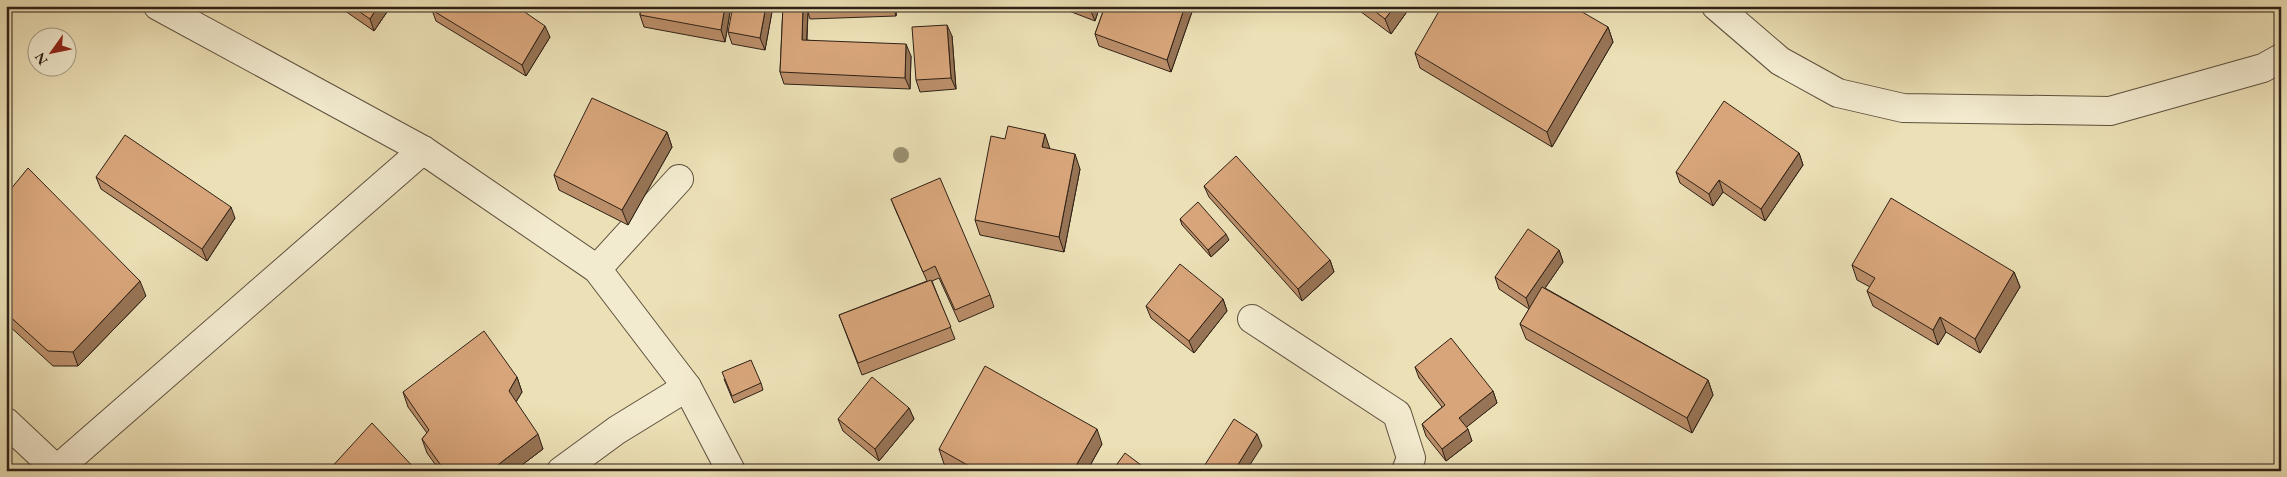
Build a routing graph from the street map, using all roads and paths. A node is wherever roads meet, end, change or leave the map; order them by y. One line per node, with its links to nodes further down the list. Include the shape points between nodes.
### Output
1 (158, 6): 4 (street)
2 (1716, 6): 3 (street, via 1780,60 1838,93 1903,108 2110,111 2263,68)
3 (2281, 58)
4 (423, 150): 6 (street); 10 (street)
5 (679, 179): 6 (street)
6 (597, 269): 8 (street)
7 (1252, 319): 13 (street, via 1397,414 1411,458)
8 (687, 387): 11 (street, via 617,430); 12 (street)
9 (6, 422): 10 (street)
10 (56, 470)
11 (561, 471)
12 (731, 471)
13 (1406, 471)

